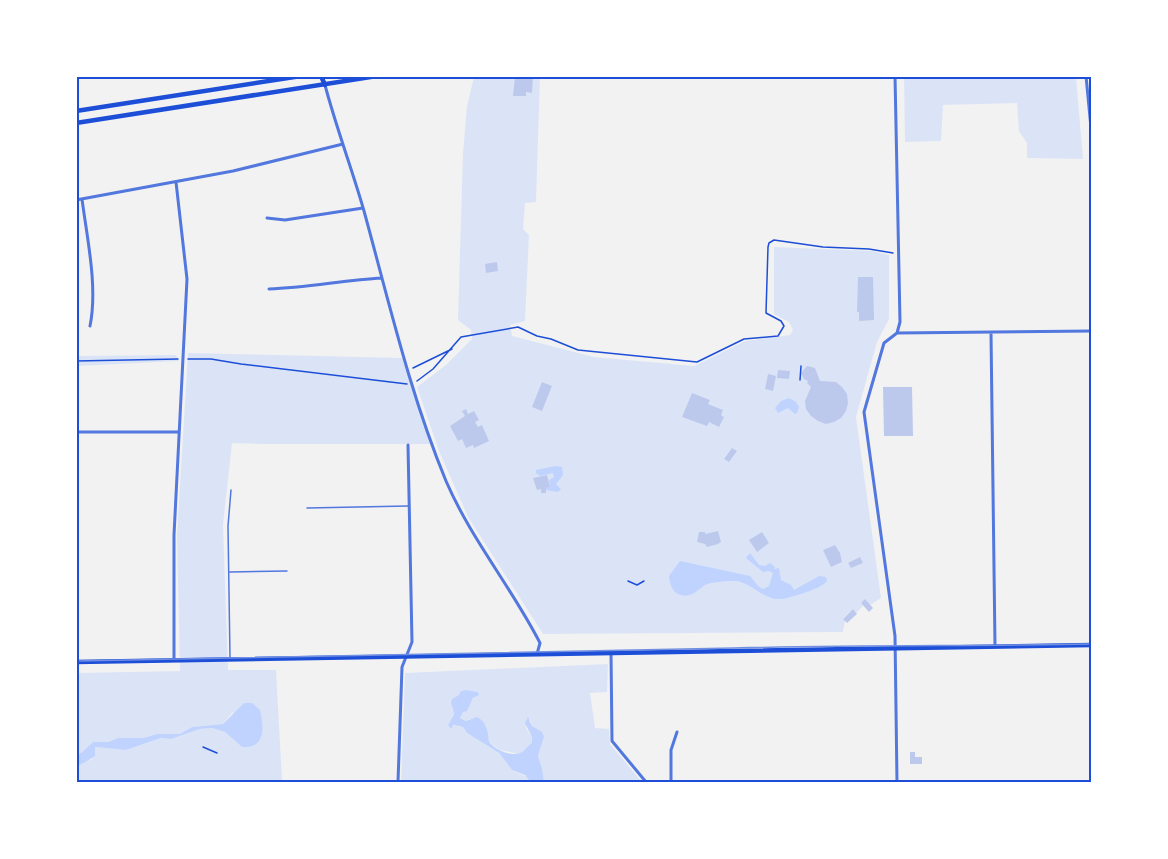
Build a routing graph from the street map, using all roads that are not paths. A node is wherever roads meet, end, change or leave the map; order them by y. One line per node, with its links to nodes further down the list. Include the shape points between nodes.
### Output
1 (301, 76): 7 (main road)
2 (321, 76): 6 (main road)
3 (376, 76): 6 (main road)
4 (895, 76): 20 (street, via 900,322)
5 (1086, 76): 9 (street)
6 (325, 85): 8 (main road); 10 (street)
7 (76, 111)
8 (76, 123)
9 (1092, 138)
10 (343, 144): 11 (street); 14 (street)
11 (176, 182): 12 (street); 23 (street, via 187,279)
12 (82, 199): 13 (street); 18 (street, via 90,262)
13 (76, 200)
14 (363, 208): 15 (street); 16 (street)
15 (267, 218)
16 (382, 278): 17 (street); 34 (street, via 408,370 447,481 463,516 526,616 540,643)
17 (269, 289)
18 (90, 326)
19 (1092, 331): 21 (street)
20 (897, 333): 21 (street); 32 (street, via 884,343 864,412)
21 (991, 333): 31 (street)
22 (76, 432): 23 (street)
23 (179, 432): 37 (street)
24 (408, 445): 26 (street)
25 (231, 490): 29 (lane)
26 (409, 506): 27 (lane); 35 (street, via 412,642)
27 (307, 508)
28 (287, 571): 29 (lane)
29 (229, 572): 36 (lane)
30 (1092, 645): 31 (main road)
31 (994, 647): 32 (main road)
32 (895, 648): 33 (main road); 43 (street)
33 (611, 652): 34 (main road); 41 (street, via 612,741)
34 (537, 654): 35 (main road)
35 (407, 656): 36 (main road); 40 (street, via 402,668)
36 (230, 659): 37 (main road)
37 (174, 660): 38 (main road)
38 (76, 662)
39 (677, 732): 42 (street, via 670,750)
40 (398, 783)
41 (646, 783)
42 (671, 783)
43 (897, 783)

